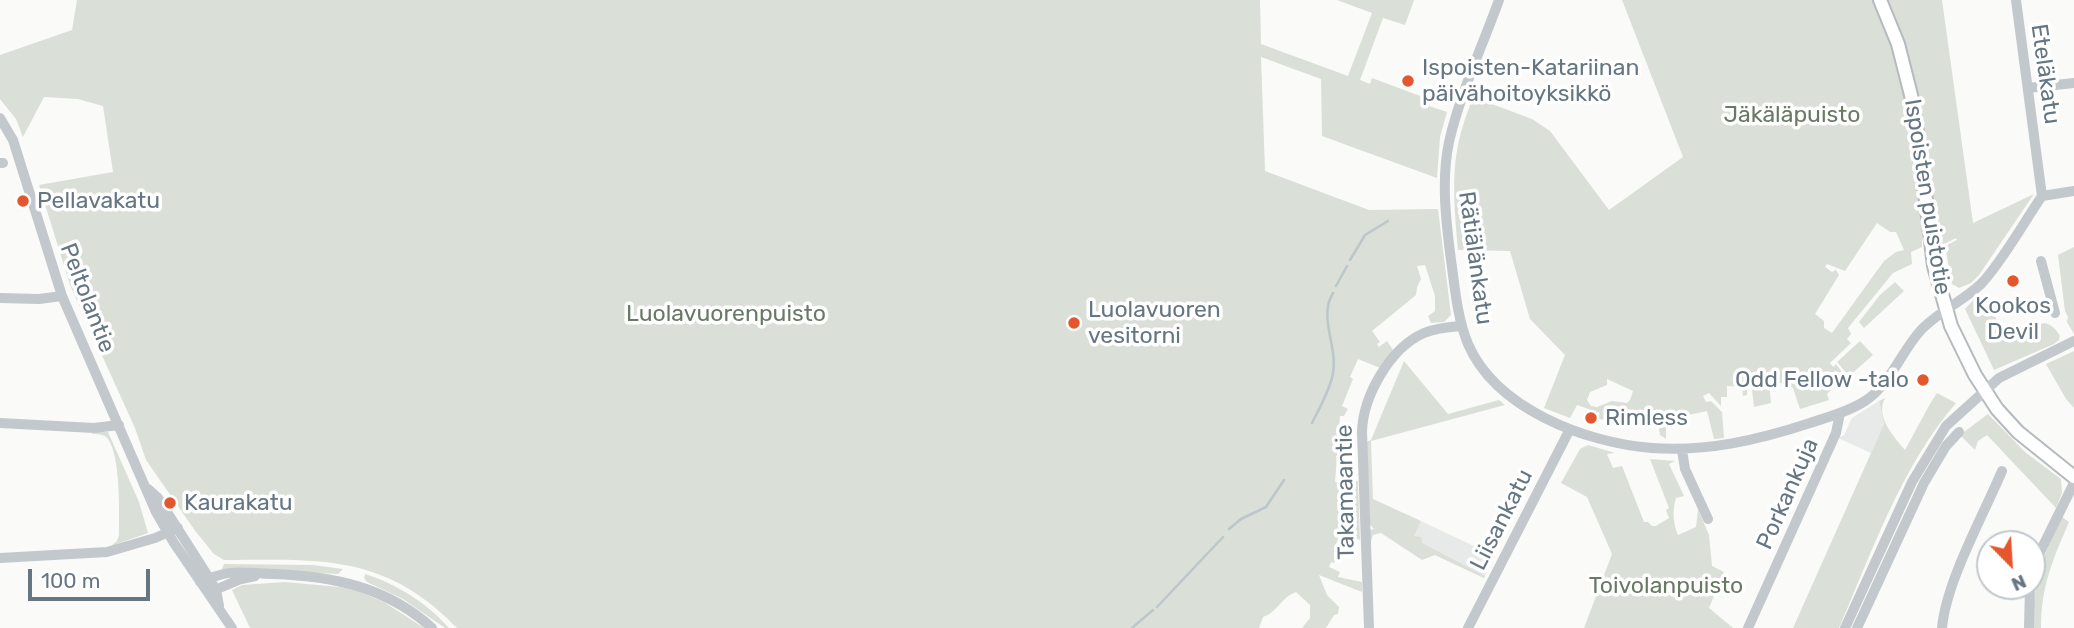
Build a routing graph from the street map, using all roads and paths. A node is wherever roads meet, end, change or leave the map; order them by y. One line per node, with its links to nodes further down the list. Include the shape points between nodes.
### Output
1 (1499, 0): 14 (street, Rätiälänkatu, via 1454,124 1446,160 1445,206)
2 (1880, 0): 12 (main road, Ispoisten puistotie, via 1911,95 1931,247)
3 (2016, 0): 5 (street, Eteläkatu)
4 (2074, 83): 5 (street)
5 (2028, 89): 8 (street, Eteläkatu)
6 (0, 118): 10 (street, Peltolantie, via 13,140)
7 (2074, 191): 8 (street)
8 (2042, 195): 12 (street, Rätiälänkatu, via 1987,276)
9 (2041, 261): 13 (street)
10 (62, 296): 11 (street); 19 (street, Peltolantie)
11 (0, 298)
12 (1945, 311): 16 (main road, Ispoisten puistotie); 17 (street, Rätiälänkatu, via 1923,328 1871,397)
13 (2055, 313)
14 (1461, 326): 20 (street, Rätiälänkatu, via 1492,382 1525,407); 42 (street, Takamaantie, via 1433,330 1407,344 1378,382 1364,414)
15 (2074, 341): 16 (street)
16 (1983, 390): 22 (street); 26 (main road, Ispoisten puistotie, via 2018,432)
17 (1840, 413): 24 (street, Rätiälänkatu, via 1744,442); 44 (street, Porkankuja, via 1836,433)
18 (0, 423): 19 (street)
19 (119, 425): 28 (street, Peltolantie)
20 (1570, 429): 24 (street, Rätiälänkatu, via 1628,445); 43 (street, Liisankatu)
21 (1959, 432): 23 (street)
22 (1935, 440): 23 (street); 34 (street)
23 (1946, 446): 35 (street)
24 (1682, 450): 29 (street, via 1685,469)
25 (2002, 471): 47 (street, via 1951,587)
26 (2074, 477)
27 (2074, 483): 32 (street)
28 (148, 488): 30 (street, Peltolantie); 31 (street, Peltolantie)
29 (1708, 519)
30 (178, 528): 31 (street); 37 (street, Peltolantie)
31 (167, 533): 33 (street, via 121,550); 37 (street, Peltolantie)
32 (2046, 540)
33 (0, 558)
34 (1875, 560): 35 (street); 45 (street)
35 (1886, 564): 46 (street)
36 (265, 574): 37 (street, via 230,572); 38 (street); 41 (street, via 307,575 361,586 396,601)
37 (205, 580): 38 (street, Peltolantie)
38 (211, 592): 40 (street, Peltolantie)
39 (2030, 600): 48 (street)
40 (232, 628)
41 (432, 628)
42 (1369, 628)
43 (1468, 628)
44 (1748, 628)
45 (1845, 628)
46 (1857, 628)
47 (1942, 628)
48 (2029, 628)

